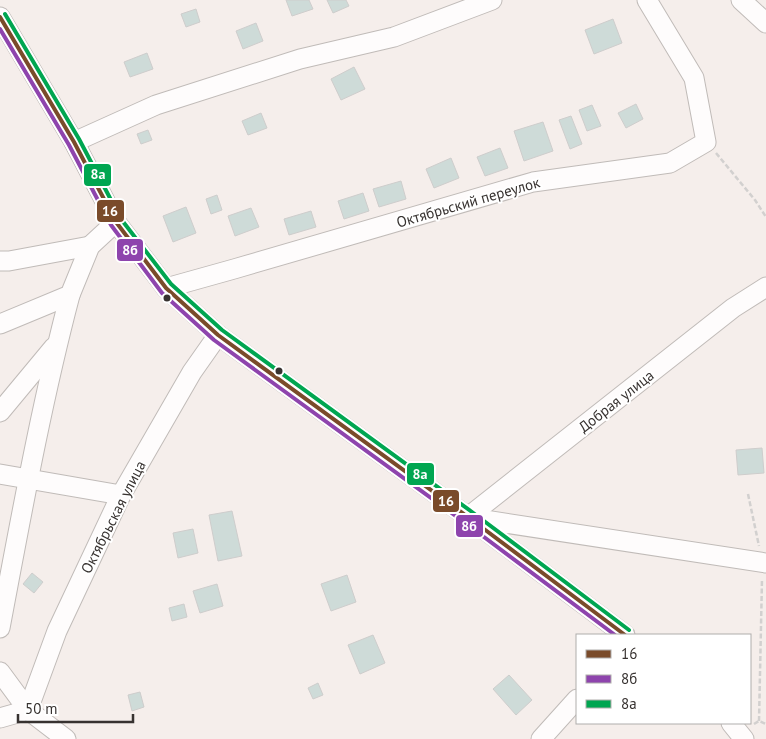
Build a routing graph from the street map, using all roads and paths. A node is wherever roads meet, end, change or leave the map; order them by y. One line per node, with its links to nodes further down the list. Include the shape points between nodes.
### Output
1 (492, 0): 6 (street, via 394,37 300,59 156,105)
2 (647, 0): 7 (street, via 694,78)
3 (741, 0): 5 (street)
4 (0, 17): 6 (street)
5 (766, 22)
6 (74, 142): 9 (street)
7 (706, 142): 8 (path, via 756,200); 13 (street, Октябрьский переулок, via 670,163 534,182)
8 (766, 217)
9 (116, 222): 10 (street); 13 (street)
10 (90, 246): 11 (street); 14 (street)
11 (0, 261)
12 (766, 287): 23 (street, Добрая улица, via 734,308)
13 (166, 288): 16 (street)
14 (70, 295): 15 (street); 17 (street)
15 (0, 324)
16 (218, 335): 22 (street, Октябрьская улица, via 192,372); 23 (street)
17 (57, 344): 18 (street); 20 (street)
18 (0, 412)
19 (0, 474): 20 (street)
20 (28, 480): 22 (street); 25 (street)
21 (748, 494): 24 (path)
22 (121, 495): 29 (street, Октябрьская улица, via 57,631)
23 (468, 517): 24 (street); 26 (street)
24 (764, 563): 31 (path)
25 (0, 628)
26 (624, 634)
27 (0, 672): 29 (street)
28 (576, 700): 34 (street)
29 (28, 710): 30 (street); 33 (street)
30 (0, 718)
31 (759, 721)
32 (732, 724): 35 (street)
33 (66, 739)
34 (541, 739)
35 (744, 739)

